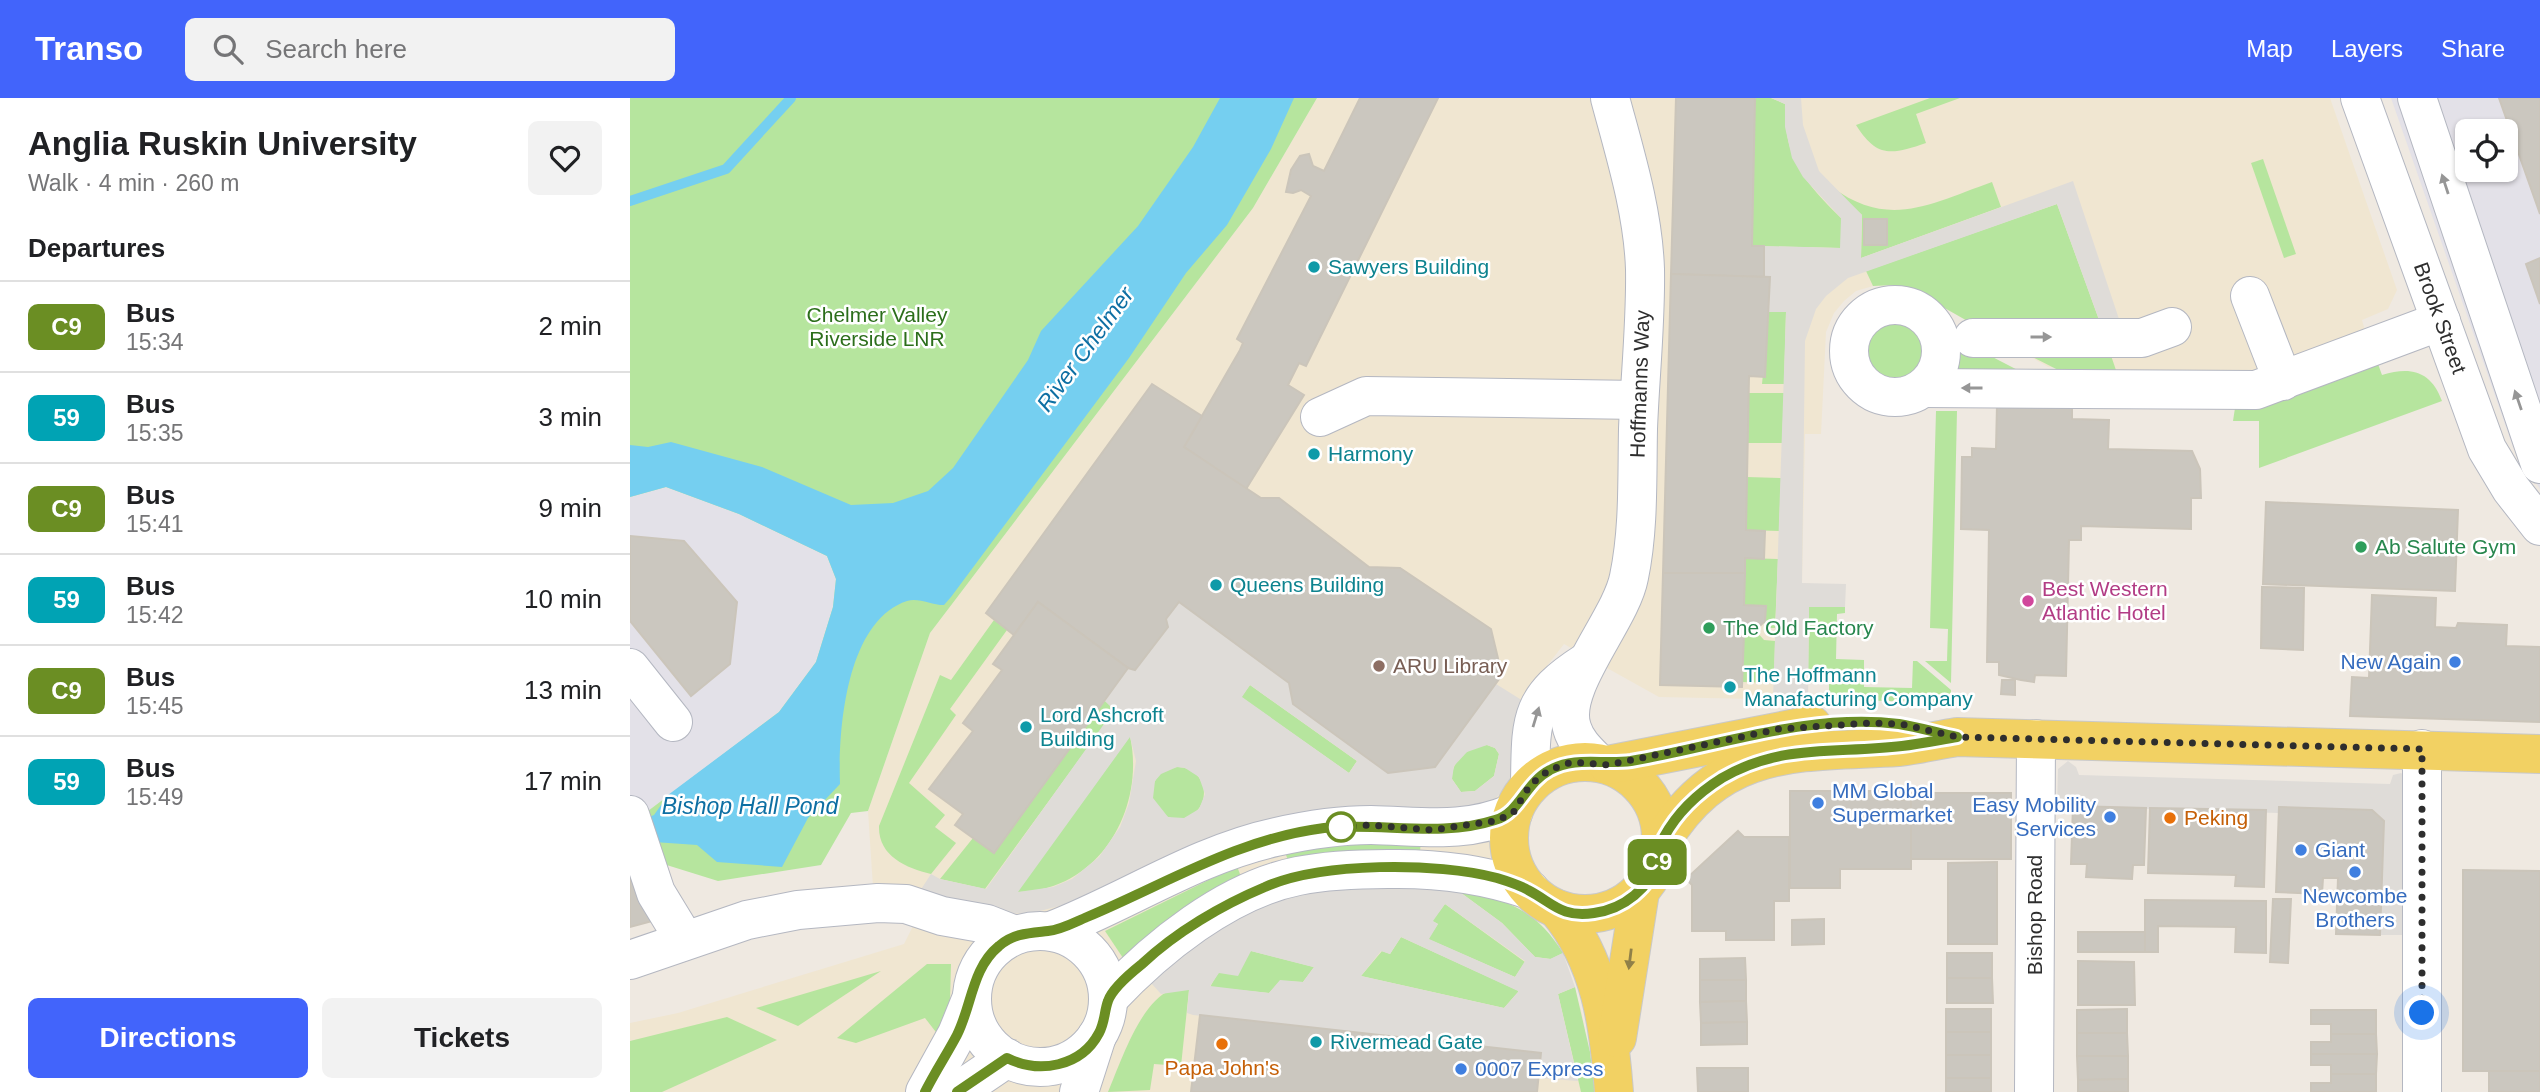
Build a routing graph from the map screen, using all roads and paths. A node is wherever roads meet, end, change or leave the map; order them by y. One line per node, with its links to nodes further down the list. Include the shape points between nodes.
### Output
1 (1610, 98): 12 (street, Hoffmanns Way, via 1636,192 1645,269)
2 (2360, 98): 6 (street, Brook Street)
3 (2417, 98): 14 (street, one-way to 3)
4 (2250, 296): 9 (street)
5 (1921, 312): 8 (street); 10 (street, via 1931,321 1941,343 1938,368); 10 (street, via 1896,304 1870,312 1853,332 1850,359 1862,383 1885,396 1908,396)
6 (2441, 321): 9 (street); 15 (street, Brook Street, via 2487,449)
7 (2172, 327): 8 (street, one-way to 7, via 2142,338)
8 (1973, 338): 11 (street)
9 (2283, 381): 11 (street, via 2256,390)
10 (1924, 388): 11 (street, one-way to 10)
11 (2065, 389)
12 (1639, 400): 13 (street, via 1366,396); 16 (street, Hoffmanns Way, via 1629,579 1615,616)
13 (1320, 417)
14 (2540, 464)
15 (2540, 526)
16 (1586, 662): 23 (street, Hoffmanns Way, via 1573,699 1571,726 1579,743); 24 (street, Hoffmanns Way, one-way to 16, via 1531,733 1541,703 1555,681)
17 (630, 668): 18 (street)
18 (673, 722)
19 (1957, 737): 20 (main road); 23 (main road, via 1901,724 1810,725); 26 (main road, via 1900,747 1813,749 1762,760 1723,778 1693,800)
20 (2036, 739): 21 (main road); 41 (street, Bishop Road)
21 (2422, 749): 22 (main road); 42 (street)
22 (2540, 754)
23 (1602, 763): 24 (main road, via 1572,762 1549,770); 26 (main road, via 1626,773 1647,794 1660,821)
24 (1522, 799): 28 (main road, via 1509,833 1510,854 1518,873); 30 (street, via 1495,821 1432,830 1370,825 1324,828 1276,837)
25 (634, 826): 31 (street, via 656,893)
26 (1662, 841): 27 (main road, via 1651,877)
27 (1640, 892): 28 (main road, via 1601,912 1575,914); 37 (main road, one-way to 37)
28 (1544, 900): 34 (street, via 1495,878 1430,869 1346,869 1297,876 1248,894 1171,940); 37 (main road, via 1577,933 1590,959)
29 (942, 916): 30 (street); 31 (street, via 906,904 798,910); 33 (street, via 960,943)
30 (1033, 933): 33 (street, via 1000,944 985,959); 34 (street, via 1077,942 1098,962)
31 (684, 939): 32 (street)
32 (630, 960)
33 (974, 987): 36 (street, via 974,1015 981,1032); 38 (street, via 957,1034)
34 (1108, 999): 35 (street, via 1106,1019)
35 (1097, 1036): 36 (street, via 1087,1049 1059,1065); 40 (street)
36 (1023, 1072): 39 (street)
37 (1613, 1081)
38 (925, 1092)
39 (957, 1092)
40 (1079, 1092)
41 (2034, 1092)
42 (2423, 1092)

